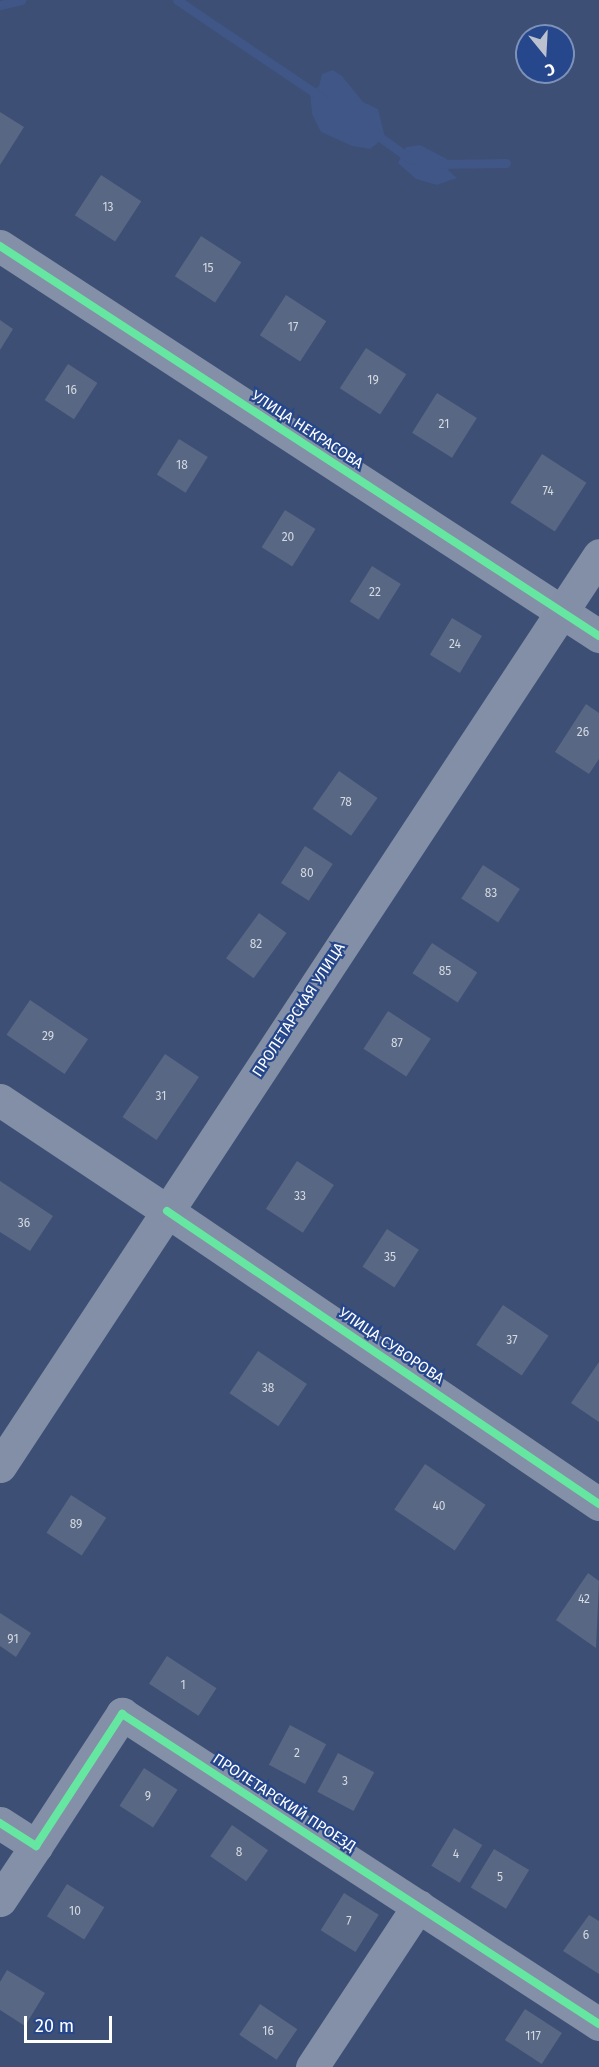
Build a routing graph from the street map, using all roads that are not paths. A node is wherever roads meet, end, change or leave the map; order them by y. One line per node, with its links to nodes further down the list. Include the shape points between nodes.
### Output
1 (0, 246): 3 (street, УЛИЦА НЕКРАСОВА)
2 (599, 555): 3 (main road, ПРОЛЕТАРСКАЯ УЛИЦА)
3 (562, 612): 4 (street, УЛИЦА НЕКРАСОВА); 6 (main road, ПРОЛЕТАРСКАЯ УЛИЦА)
4 (599, 636)
5 (0, 1100): 6 (main road, УЛИЦА СУВОРОВА)
6 (167, 1211): 7 (main road, ПРОЛЕТАРСКАЯ УЛИЦА); 8 (street, УЛИЦА СУВОРОВА)
7 (0, 1466)
8 (599, 1504)
9 (0, 1823): 10 (street)
10 (36, 1846): 11 (street, ПРОЛЕТАРСКИЙ ПРОЕЗД); 12 (street, ПРОЛЕТАРСКИЙ ПРОЕЗД, via 122,1714)
11 (0, 1900)
12 (418, 1906): 13 (street, ПРОЛЕТАРСКИЙ ПРОЕЗД); 14 (street)
13 (599, 2024)
14 (312, 2067)

